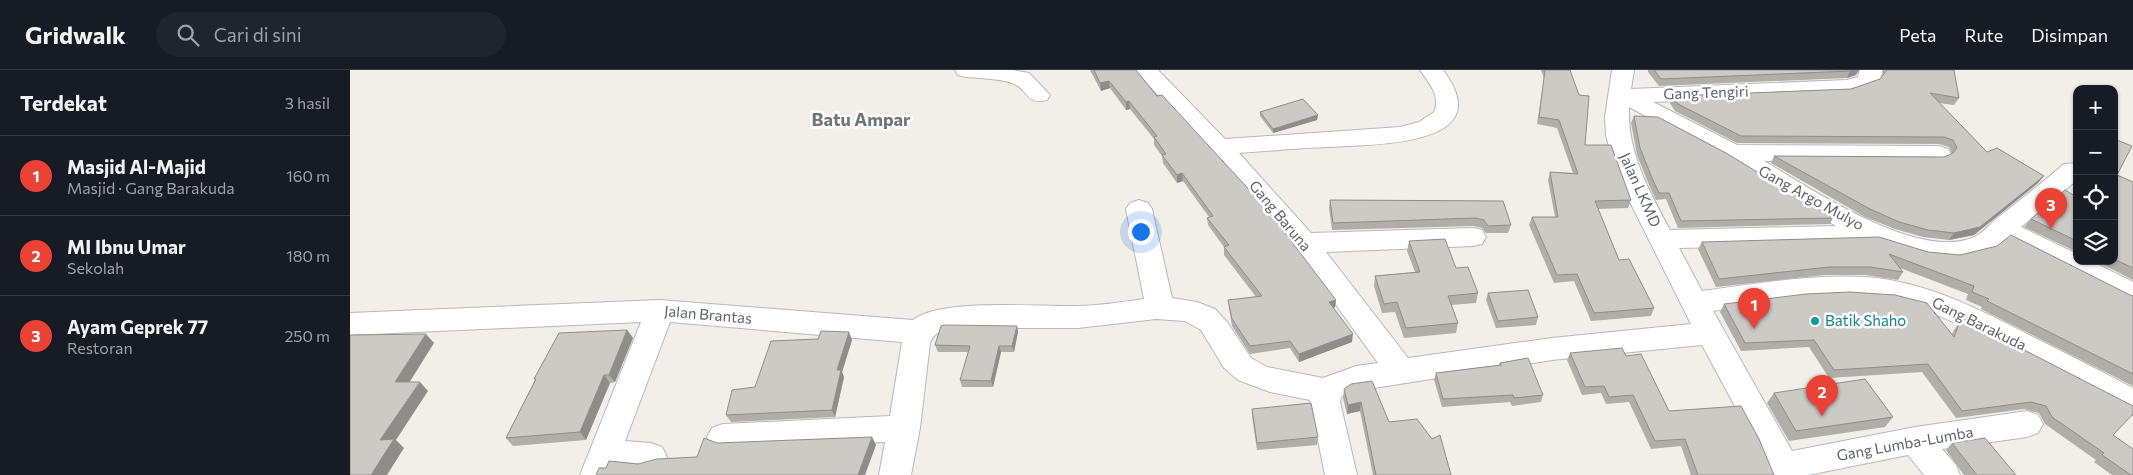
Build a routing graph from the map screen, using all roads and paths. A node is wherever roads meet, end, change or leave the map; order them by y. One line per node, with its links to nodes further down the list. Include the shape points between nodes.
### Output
1 (966, 70): 6 (street, via 1022,78)
2 (1146, 70): 8 (street, Gang Baruna)
3 (1430, 70): 8 (street, via 1445,88 1448,104 1439,121 1424,128 1381,136)
4 (1623, 70): 7 (street, Jalan LKMD)
5 (1871, 70): 7 (street, Gang Tengiri, via 1869,80 1858,86)
6 (1038, 94)
7 (1621, 96): 9 (street, Gang Argo Mulyo); 16 (street, Jalan LKMD, via 1616,112 1620,145 1637,191)
8 (1220, 146): 17 (street, Gang Baruna)
9 (1732, 153): 10 (street); 14 (street, Gang Argo Mulyo)
10 (1939, 154)
11 (2073, 170): 13 (street, Gang Argo Mulyo)
12 (1139, 209): 20 (street)
13 (2004, 229): 14 (street, Gang Argo Mulyo, via 1982,246 1957,252 1916,248); 18 (street)
14 (1876, 234): 16 (street)
15 (1474, 237): 17 (street)
16 (1662, 239): 19 (street, Jalan LKMD)
17 (1304, 243): 25 (street, Gang Baruna)
18 (2133, 294)
19 (1694, 303): 24 (street, Jalan LKMD); 27 (street, Gang Barakuda, via 1803,289 1888,290 1936,302 1978,320)
20 (1160, 310): 23 (street, via 1095,316 954,317 928,324); 26 (street, via 1183,309 1200,314 1212,325 1240,366 1255,375)
21 (660, 311): 22 (street, Jalan Brantas); 23 (street, Jalan Brantas); 33 (street)
22 (350, 324)
23 (920, 332): 29 (street)
24 (1711, 333): 25 (street, via 1552,349); 34 (street, Jalan LKMD)
25 (1402, 373): 26 (street, via 1356,378 1339,383)
26 (1328, 391): 36 (street, via 1325,402)
27 (2133, 402)
28 (2027, 424): 31 (street, Gang Lumba-Lumba)
29 (904, 428): 30 (street); 35 (street)
30 (723, 437)
31 (1915, 440): 34 (street, Gang Lumba-Lumba); 37 (street)
32 (651, 456): 33 (street, via 623,456)
33 (602, 461)
34 (1786, 471)
35 (895, 475)
36 (1341, 475)
37 (1944, 475)

